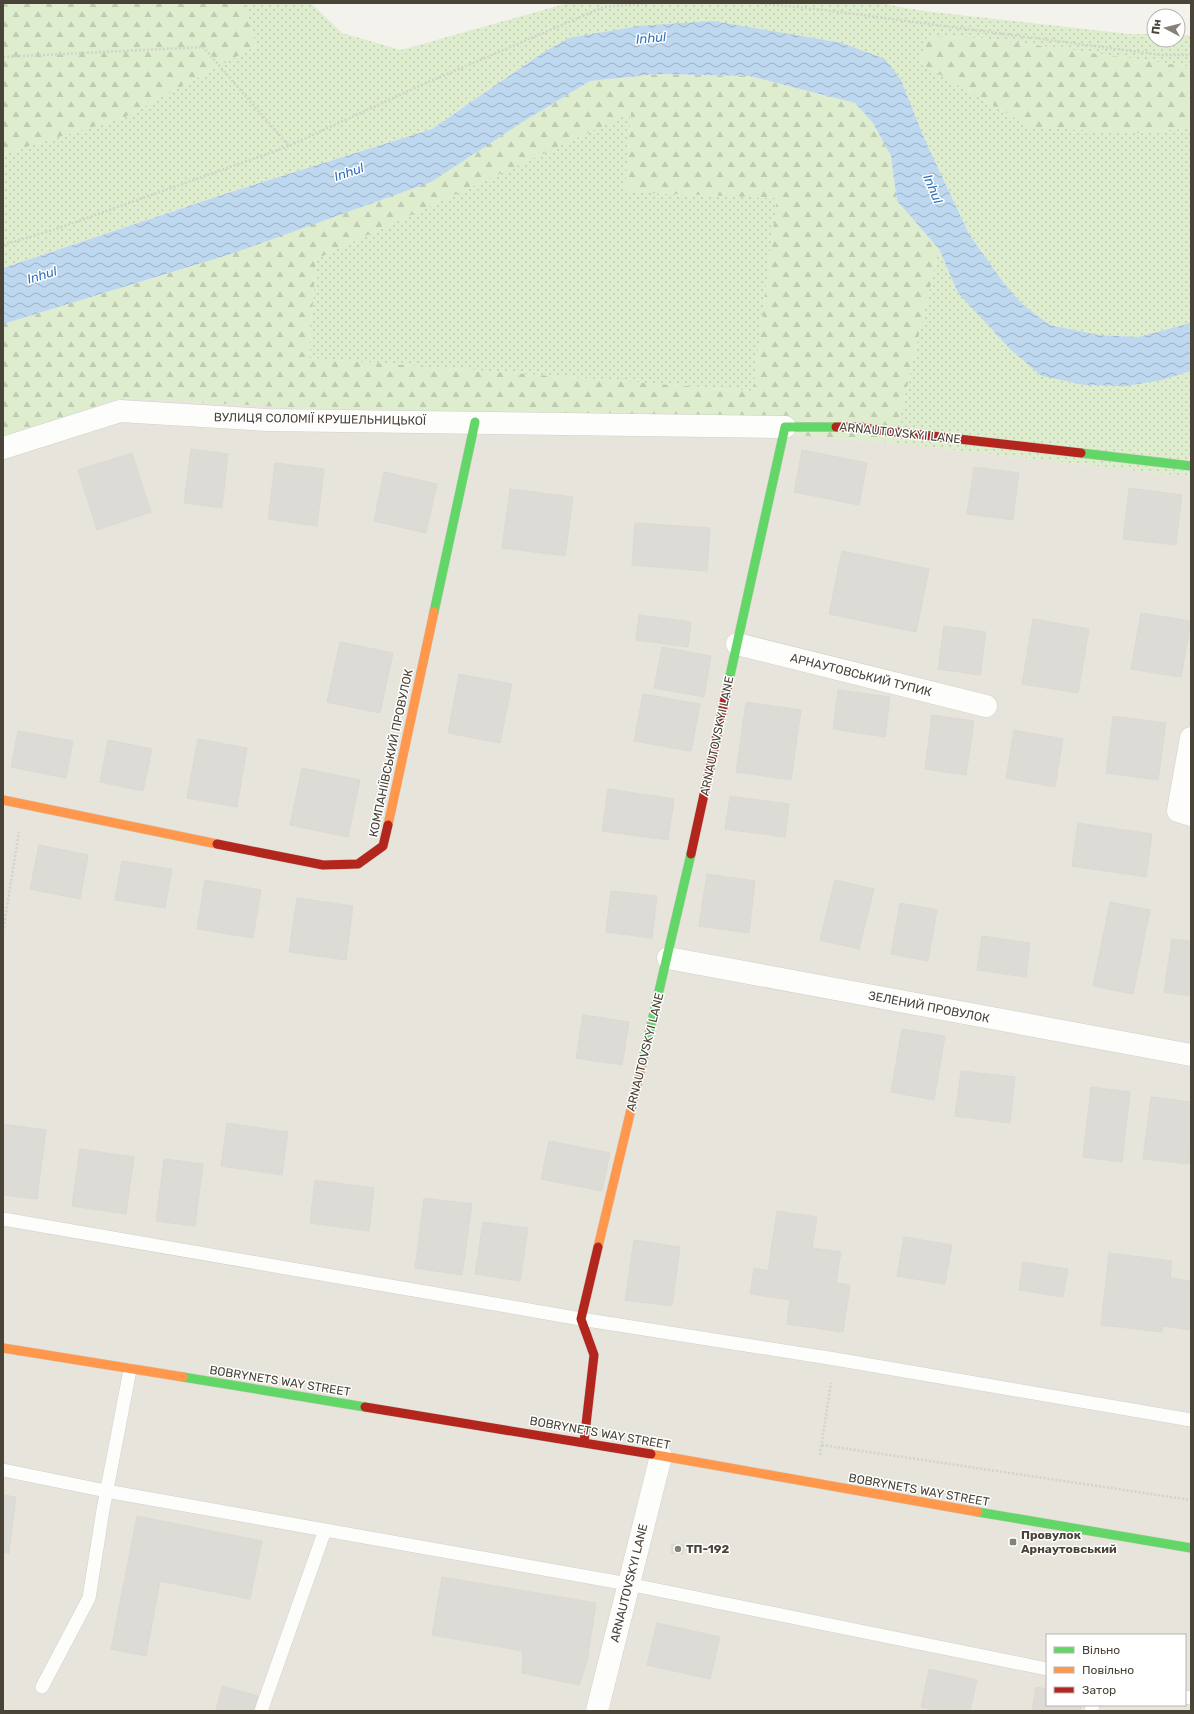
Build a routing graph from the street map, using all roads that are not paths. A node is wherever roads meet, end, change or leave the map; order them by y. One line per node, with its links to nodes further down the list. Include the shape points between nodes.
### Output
1 (475, 422): 2 (street, ВУЛИЦЯ СОЛОМІЇ КРУШЕЛЬНИЦЬКОЇ); 3 (street, ВУЛИЦЯ СОЛОМІЇ КРУШЕЛЬНИЦЬКОЇ, via 268,420 120,411); 8 (street, КОМПАНІЇВСЬКИЙ ПРОВУЛОК, via 383,846 358,864 323,865)
2 (785, 428): 4 (street, ARNAUTOVSKYI LANE, via 853,427); 5 (street, ARNAUTOVSKYI LANE)
3 (3, 448)
4 (1191, 466)
5 (737, 644): 6 (street, АРНАУТОВСЬКИЙ ТУПИК); 10 (street, ARNAUTOVSKYI LANE)
6 (986, 706)
7 (1191, 738): 9 (street)
8 (3, 800)
9 (1184, 813)
10 (668, 958): 11 (street, ЗЕЛЕНИЙ ПРОВУЛОК); 13 (street, ARNAUTOVSKYI LANE)
11 (1191, 1055)
12 (3, 1219): 13 (lane)
13 (581, 1319): 16 (lane, via 835,1359); 17 (street, via 594,1355)
14 (3, 1348): 15 (street, BOBRYNETS WAY STREET)
15 (130, 1370): 17 (street, BOBRYNETS WAY STREET); 20 (lane)
16 (1191, 1420)
17 (584, 1442): 18 (street, BOBRYNETS WAY STREET)
18 (661, 1456): 22 (street, BOBRYNETS WAY STREET); 23 (street, ARNAUTOVSKYI LANE)
19 (3, 1470): 20 (lane)
20 (106, 1491): 21 (lane); 25 (lane, via 88,1598)
21 (325, 1530): 23 (lane); 26 (lane)
22 (1191, 1548)
23 (628, 1584): 24 (lane); 27 (street, ARNAUTOVSKYI LANE)
24 (1046, 1669)
25 (42, 1687)
26 (261, 1711)
27 (597, 1711)

